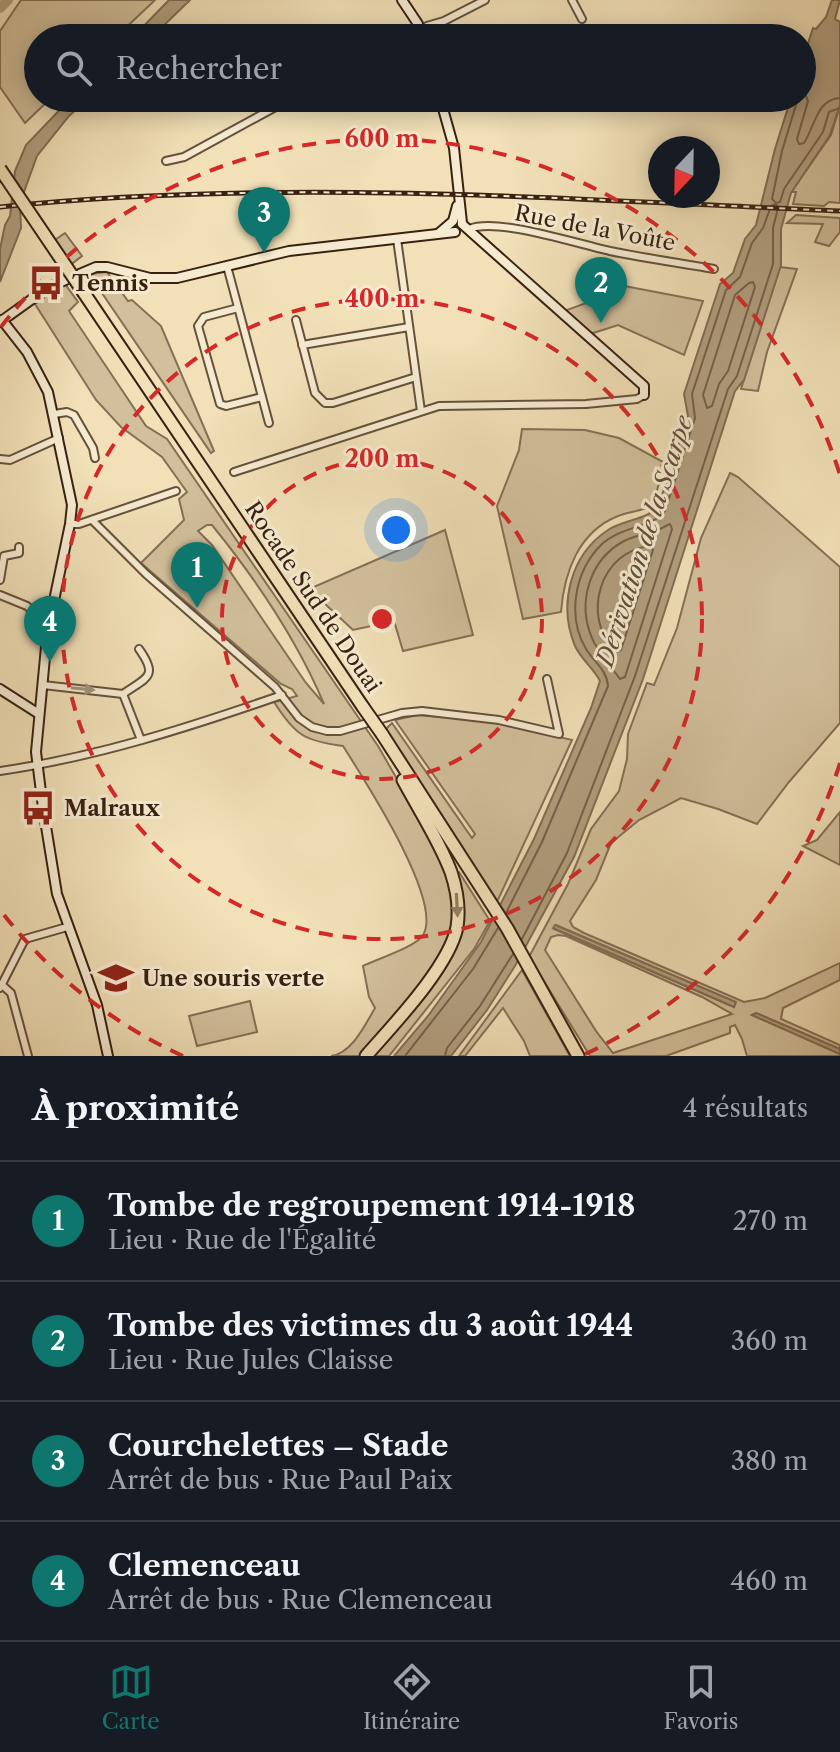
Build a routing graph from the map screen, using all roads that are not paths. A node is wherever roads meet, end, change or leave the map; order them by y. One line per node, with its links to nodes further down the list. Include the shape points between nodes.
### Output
1 (402, 0): 5 (street)
2 (485, 0): 6 (street)
3 (572, 0): 4 (street)
4 (582, 19)
5 (417, 24)
6 (436, 24)
7 (266, 112): 9 (street, via 184,157)
8 (444, 112): 12 (street, via 454,148)
9 (166, 161)
10 (0, 169): 16 (highway, Rocade Sud de Douai, bridge)
11 (0, 179): 16 (highway, Rocade Sud de Douai, bridge)
12 (461, 228): 13 (street); 15 (street, Rue de la Voûte, via 523,230); 23 (street, via 644,386)
13 (397, 239): 14 (street, via 302,249); 20 (street)
14 (227, 266): 17 (street); 19 (street, via 167,279 96,267 45,289)
15 (714, 269)
16 (82, 295): 47 (highway, Rocade Sud de Douai, bridge)
17 (238, 308): 24 (street); 24 (street, via 200,319 198,326 222,406)
18 (296, 320): 21 (street)
19 (1, 321): 26 (street, via 47,388)
20 (409, 327): 21 (street); 22 (street)
21 (302, 345): 22 (street, via 315,393 325,403)
22 (416, 377): 25 (street)
23 (644, 395): 25 (street, via 586,404 449,405)
24 (262, 397): 27 (street)
25 (421, 411): 31 (street)
26 (54, 414): 28 (street); 29 (street, via 74,415)
27 (269, 423)
28 (59, 438): 30 (street, via 10,460); 34 (street, via 72,505)
29 (95, 458)
30 (0, 459)
31 (234, 472)
32 (176, 491): 33 (street)
33 (92, 520): 34 (street); 44 (street)
34 (70, 524): 38 (street, via 57,586)
35 (19, 547): 36 (street, via 19,553 4,556)
36 (0, 580)
37 (0, 595): 38 (street)
38 (44, 612): 41 (street, via 48,633)
39 (139, 649): 43 (street, via 150,671)
40 (547, 679): 44 (street, via 559,734 422,711 327,731 303,722)
41 (43, 685): 43 (street, one-way to 43); 45 (street)
42 (0, 689): 46 (street)
43 (123, 694): 48 (street)
44 (282, 695): 48 (street)
45 (41, 702): 46 (street); 46 (street)
46 (31, 711): 50 (street)
47 (380, 735): 49 (highway, Rocade Sud de Douai); 52 (highway, Rocade Sud de Douai)
48 (141, 740): 50 (street)
49 (392, 758): 52 (highway, Rocade Sud de Douai); 58 (highway, one-way to 58, via 449,866 458,916 454,938 438,966)
50 (37, 765): 51 (street); 53 (street)
51 (0, 771)
52 (490, 906): 54 (highway, Rocade Sud de Douai)
53 (67, 927): 55 (street, via 25,939); 57 (street, via 97,1005)
54 (527, 967): 59 (highway, Rocade Sud de Douai); 59 (highway, Rocade Sud de Douai)
55 (1, 986): 56 (street, via 11,993)
56 (28, 1056)
57 (108, 1056)
58 (366, 1056)
59 (577, 1056)

